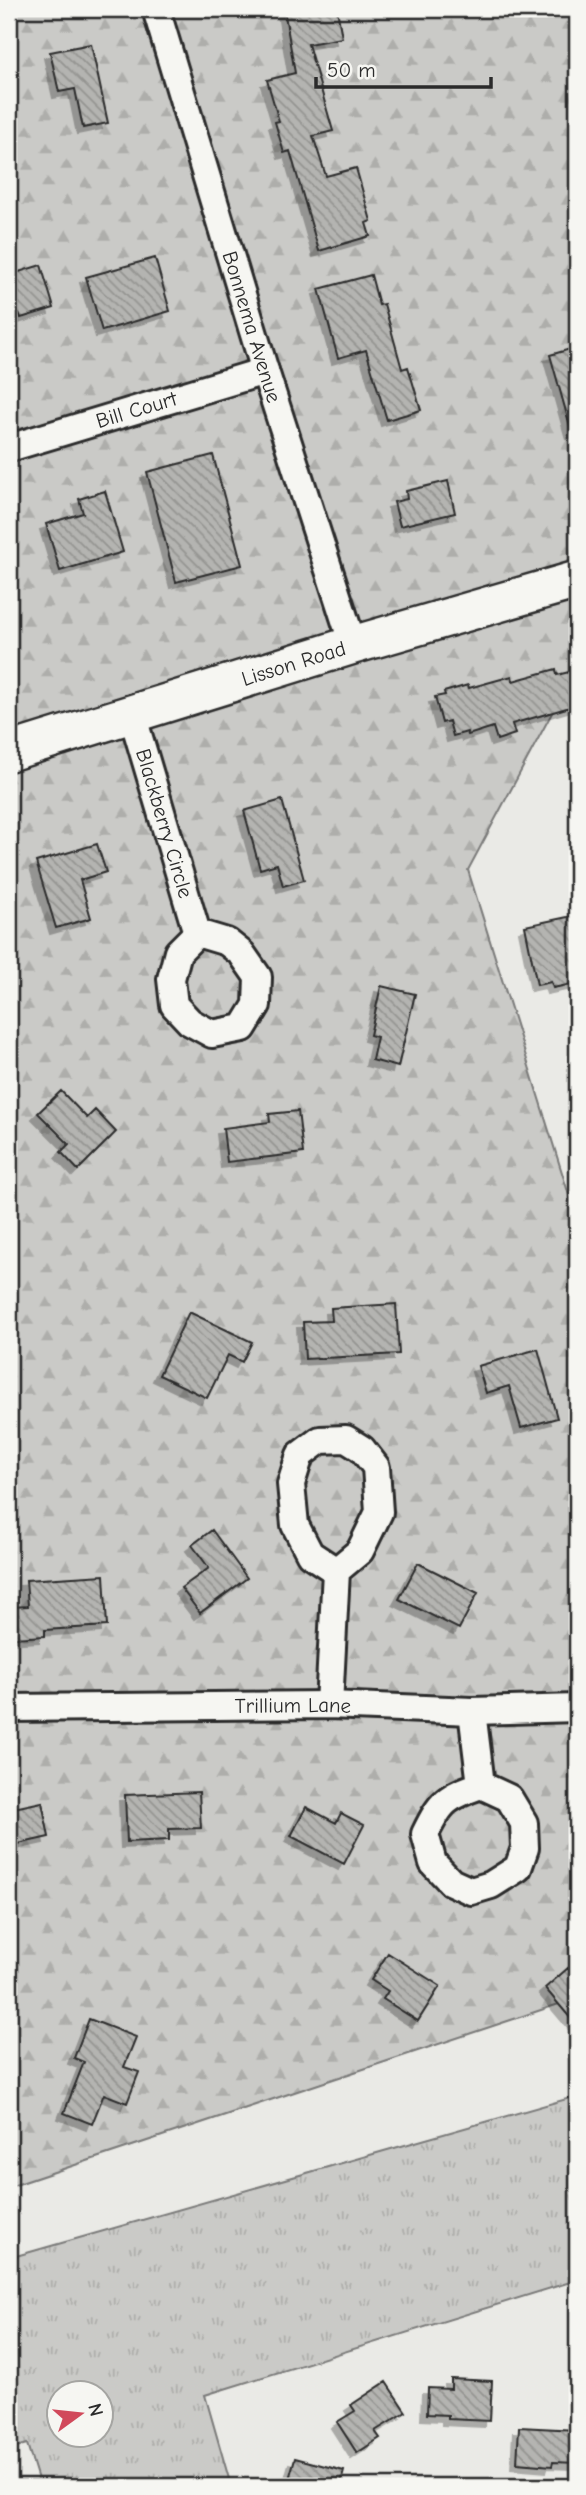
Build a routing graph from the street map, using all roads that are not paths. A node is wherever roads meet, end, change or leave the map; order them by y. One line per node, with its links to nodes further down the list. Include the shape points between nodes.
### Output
1 (156, 9): 2 (street, Bonnema Avenue)
2 (265, 371): 3 (street, Bill Court); 5 (street, Bonnema Avenue)
3 (9, 448)
4 (577, 580): 5 (street, Lisson Road)
5 (352, 646): 6 (street, Lisson Road)
6 (132, 714): 7 (street, Lisson Road); 8 (street, Blackberry Circle)
7 (9, 752)
8 (197, 933)
9 (336, 1571): 9 (street, via 310,1554 295,1525 291,1484 300,1455 320,1440 346,1438 376,1467 379,1512 360,1551); 10 (street)
10 (329, 1705): 11 (street, Trillium Lane); 13 (street, Trillium Lane)
11 (9, 1707)
12 (577, 1709): 13 (street, Trillium Lane)
13 (472, 1710): 14 (street)
14 (481, 1785)

